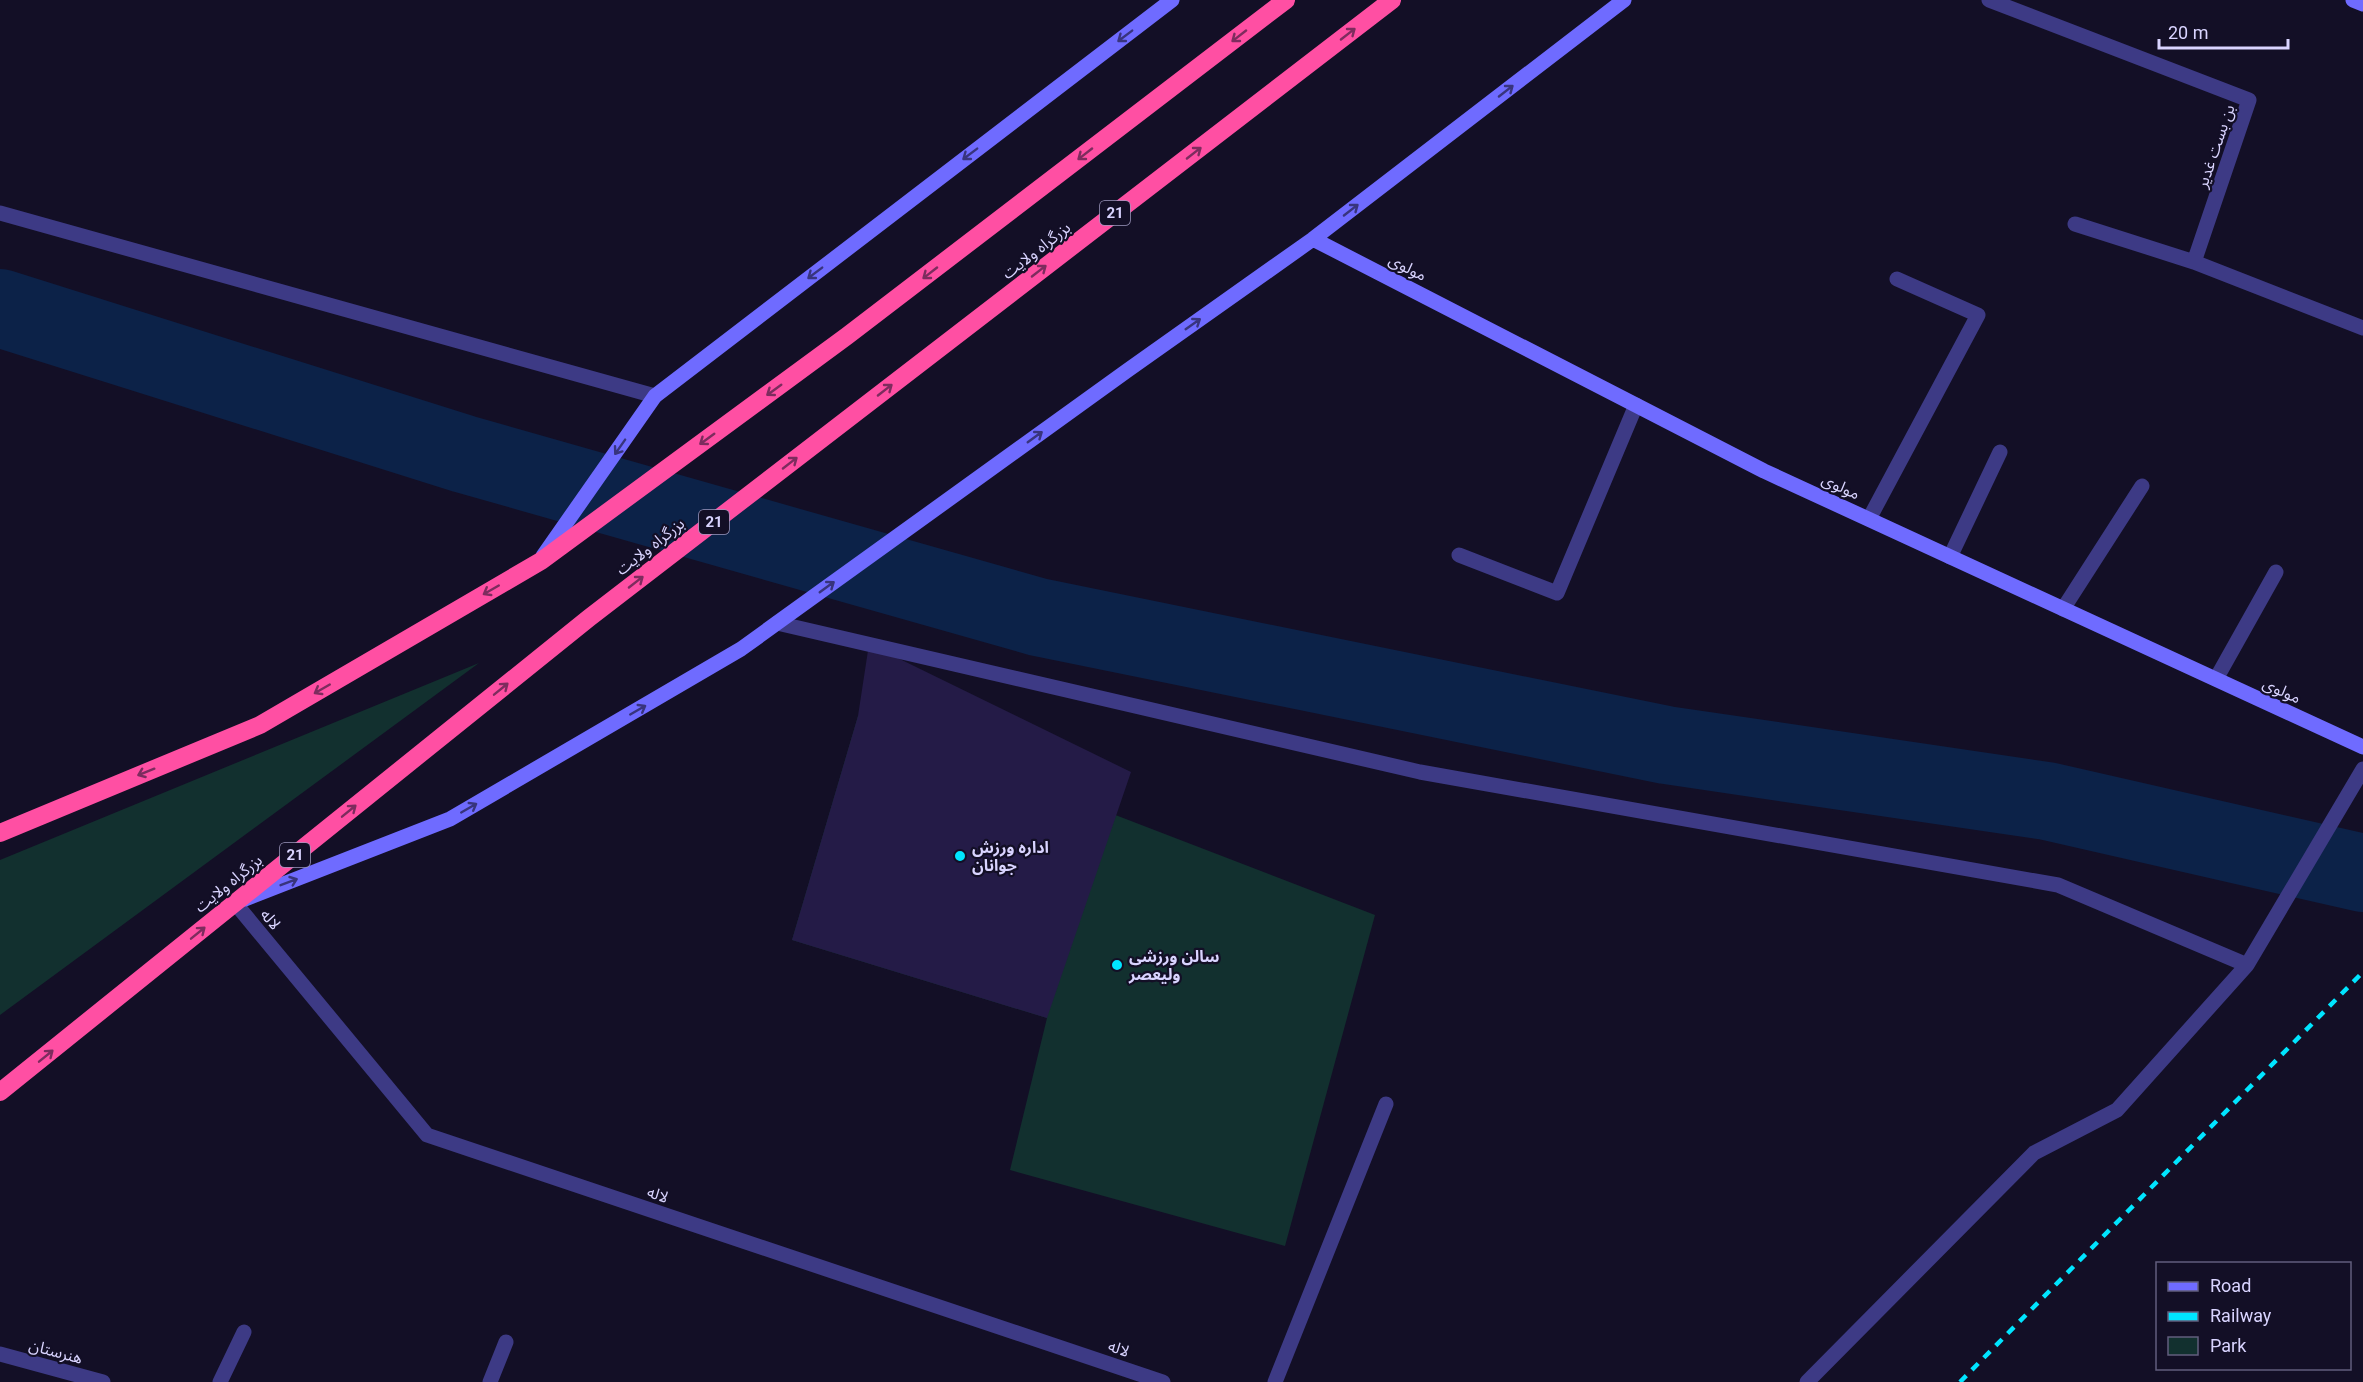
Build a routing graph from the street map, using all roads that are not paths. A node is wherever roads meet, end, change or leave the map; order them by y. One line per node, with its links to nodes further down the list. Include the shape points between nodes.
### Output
1 (1172, 0): 14 (street, one-way to 14)
2 (1286, 0): 21 (highway, one-way to 21, via 848,336)
3 (1392, 0): 29 (highway, بزرگراه ولایت / 21, one-way to 3, via 589,618)
4 (1624, 0): 10 (street, one-way to 4)
5 (1989, 0): 11 (street, بن بست غدیر, via 2249,100)
6 (2353, 0): 7 (street)
7 (2363, 4)
8 (0, 213): 14 (street)
9 (2075, 224): 11 (street)
10 (1313, 239): 15 (street, مولوی); 24 (street, one-way to 10)
11 (2194, 262): 13 (street)
12 (1897, 279): 18 (street, via 1978,315)
13 (2363, 328)
14 (654, 397): 21 (street, one-way to 21)
15 (1636, 405): 18 (street, مولوی, via 1764,471); 19 (street, via 1557,593)
16 (2000, 452): 20 (street)
17 (2142, 486): 23 (street)
18 (1869, 519): 20 (street, مولوی)
19 (1459, 555)
20 (1950, 556): 23 (street, مولوی)
21 (540, 561): 28 (highway, one-way to 28, via 260,725)
22 (2276, 572): 25 (street)
23 (2063, 609): 25 (street, مولوی)
24 (778, 622): 29 (street, one-way to 24, via 450,819 741,649); 30 (street, via 1420,771 2058,885)
25 (2216, 679): 26 (street, مولوی)
26 (2363, 747)
27 (2363, 769): 30 (street)
28 (0, 832)
29 (235, 903): 31 (highway, بزرگراه ولایت / 21, one-way to 29); 39 (street, لاله, via 427,1135)
30 (2248, 963): 41 (street, via 2117,1110 2034,1153)
31 (0, 1092)
32 (1386, 1104): 40 (street)
33 (244, 1332): 37 (street)
34 (506, 1342): 38 (street)
35 (0, 1354): 36 (street, هنرستان)
36 (103, 1382)
37 (220, 1382)
38 (490, 1382)
39 (1163, 1382)
40 (1275, 1382)
41 (1807, 1382)

